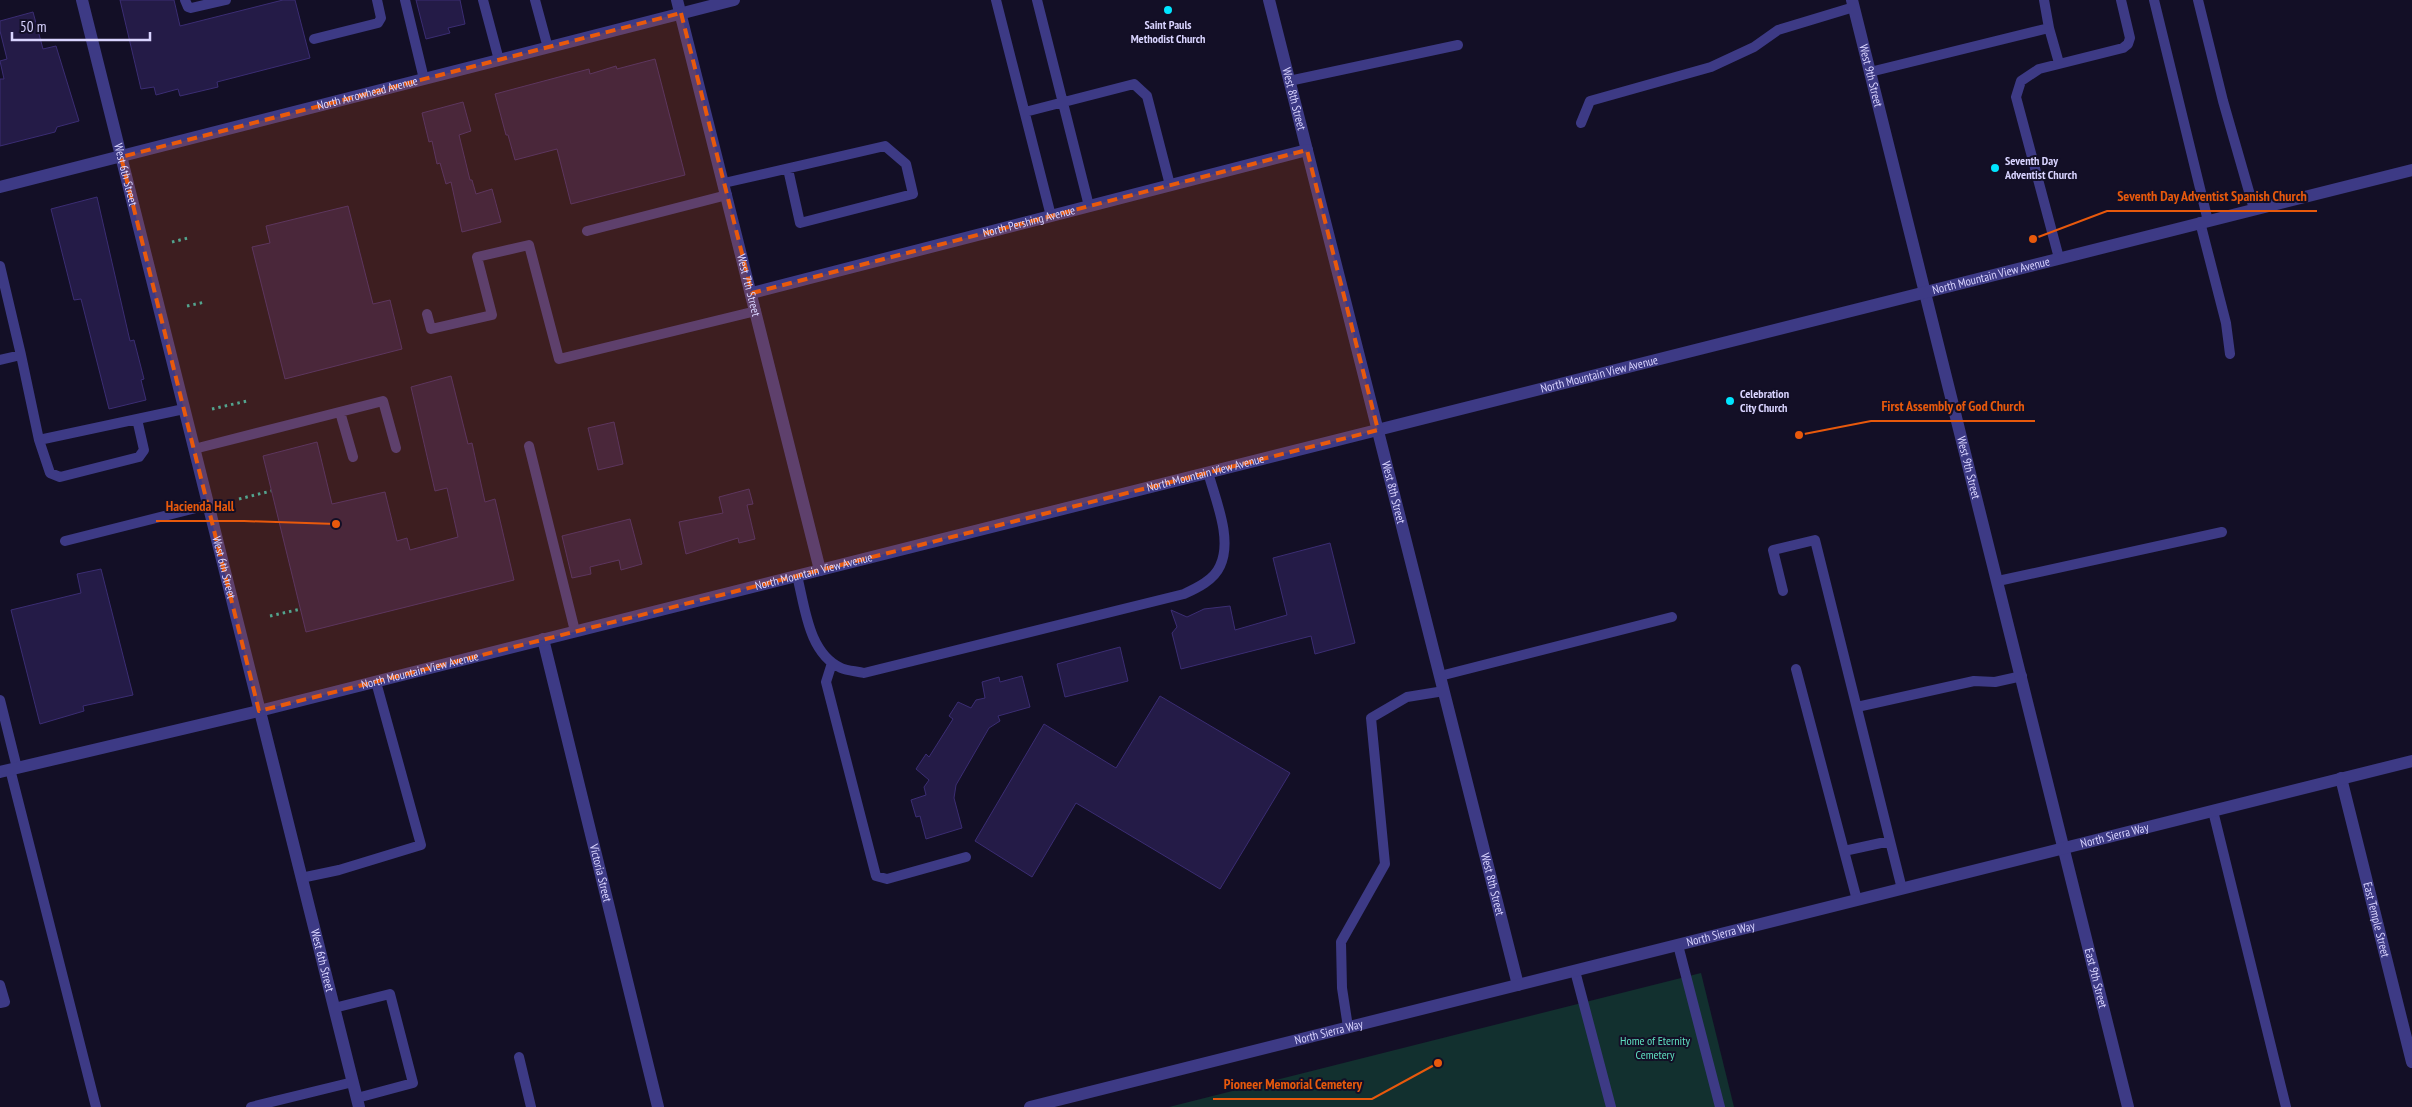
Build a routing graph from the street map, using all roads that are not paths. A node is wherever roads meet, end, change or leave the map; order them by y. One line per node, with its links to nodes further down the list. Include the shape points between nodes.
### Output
1 (82, 0): 32 (street, West 6th Street)
2 (185, 0): 3 (lane, via 192,8)
3 (226, 0)
4 (377, 0): 20 (lane, via 381,18 378,23)
5 (405, 0): 26 (lane)
6 (483, 0): 23 (lane)
7 (535, 0): 22 (lane)
8 (678, 0): 18 (street, West 7th Street)
9 (734, 0): 18 (street, North Arrowhead Avenue)
10 (996, 0): 29 (lane)
11 (1037, 0): 28 (lane)
12 (1269, 0): 27 (street, West 8th Street)
13 (2044, 0): 19 (lane)
14 (2122, 0): 24 (lane, via 2130,38 2128,44 2123,48)
15 (2154, 0): 41 (lane)
16 (2198, 0): 39 (lane)
17 (1853, 3): 25 (street, West 9th Street); 30 (lane, via 1778,30 1754,47 1711,67 1590,101)
18 (681, 13): 22 (street, North Arrowhead Avenue); 37 (street, West 7th Street)
19 (2049, 28): 24 (lane); 25 (lane)
20 (314, 39)
21 (1458, 45): 27 (lane)
22 (548, 48): 23 (street, North Arrowhead Avenue)
23 (499, 60): 26 (street, North Arrowhead Avenue)
24 (2059, 63): 43 (lane, via 2039,69 2021,81 2016,97)
25 (1870, 72): 45 (street, West 9th Street)
26 (424, 79): 32 (street, North Arrowhead Avenue)
27 (1289, 81): 31 (street, West 8th Street)
28 (1063, 103): 29 (lane); 35 (lane, via 1134,84 1147,96); 38 (lane)
29 (1025, 112): 40 (lane)
30 (1581, 123)
31 (1307, 150): 35 (street, North Pershing Avenue); 55 (street, West 8th Street)
32 (121, 157): 36 (street, North Arrowhead Avenue); 52 (street, West 6th Street)
33 (788, 168): 33 (lane, via 885,146 906,164 913,194 800,223); 37 (lane)
34 (2412, 170): 39 (street, North Mountain View Avenue)
35 (1170, 185): 38 (street, North Pershing Avenue)
36 (0, 187)
37 (726, 189): 42 (lane); 46 (street, West 7th Street)
38 (1089, 206): 40 (street, North Pershing Avenue)
39 (2254, 209): 41 (street, North Mountain View Avenue)
40 (1051, 216): 46 (street, North Pershing Avenue)
41 (2204, 222): 43 (street, North Mountain View Avenue); 49 (lane)
42 (587, 231)
43 (2059, 258): 45 (street, North Mountain View Avenue)
44 (0, 266): 50 (lane)
45 (1925, 291): 55 (street, North Mountain View Avenue); 67 (street, West 9th Street)
46 (752, 293): 47 (street, West 7th Street)
47 (756, 311): 48 (lane, via 559,360 529,245 477,257 492,315 431,329); 65 (street, West 7th Street)
48 (427, 314)
49 (2230, 354)
50 (21, 355): 51 (lane); 56 (lane)
51 (0, 360)
52 (184, 409): 54 (lane); 59 (street, West 6th Street)
53 (340, 412): 58 (lane, via 383,401); 59 (lane); 60 (lane)
54 (137, 419): 56 (lane); 56 (lane, via 144,450 140,458 60,477 50,473)
55 (1378, 430): 61 (street, North Mountain View Avenue); 74 (street, West 8th Street)
56 (40, 440)
57 (529, 446): 70 (lane)
58 (396, 448)
59 (194, 449): 62 (street, West 6th Street)
60 (354, 457)
61 (1208, 472): 65 (street, North Mountain View Avenue); 72 (lane, via 1224,537 1224,552 1220,567 1205,583 1184,594 864,672)
62 (208, 505): 64 (lane); 80 (street, West 6th Street)
63 (2222, 532): 67 (lane)
64 (65, 541)
65 (820, 570): 66 (street, North Mountain View Avenue)
66 (797, 576): 70 (street, North Mountain View Avenue); 72 (lane, via 814,640)
67 (1998, 580): 75 (street, West 9th Street)
68 (1783, 591): 79 (lane, via 1773,550 1815,540)
69 (1672, 617): 74 (lane)
70 (575, 631): 71 (street, North Mountain View Avenue)
71 (543, 639): 76 (street, North Mountain View Avenue); 106 (street, Victoria Street)
72 (832, 663): 88 (lane, via 826,682 876,876 887,879)
73 (1796, 669): 87 (lane)
74 (1440, 676): 77 (street, West 8th Street)
75 (2022, 676): 79 (lane, via 1995,682 1974,682); 86 (street, West 9th Street)
76 (376, 682): 80 (street, North Mountain View Avenue); 89 (lane, via 421,845)
77 (1444, 690): 95 (street, West 8th Street); 98 (lane, via 1407,697 1371,718 1385,864 1341,942 1342,988)
78 (0, 700): 82 (lane)
79 (1857, 707): 85 (lane)
80 (259, 711): 82 (street, North Mountain View Avenue); 89 (street, West 6th Street)
81 (2412, 761): 83 (street, North Sierra Way)
82 (9, 770): 103 (lane)
83 (2341, 778): 84 (street, North Sierra Way); 100 (street, East Temple Street)
84 (2213, 810): 86 (street, North Sierra Way); 111 (lane)
85 (1890, 841): 87 (lane); 90 (lane)
86 (2064, 848): 90 (street, North Sierra Way); 110 (street, East 9th Street)
87 (1844, 851): 91 (lane)
88 (966, 857)
89 (301, 878): 97 (street, West 6th Street)
90 (1902, 889): 91 (street, North Sierra Way)
91 (1857, 900): 92 (street, North Sierra Way)
92 (1678, 945): 93 (street, North Sierra Way); 109 (lane)
93 (1575, 971): 95 (street, North Sierra Way); 108 (lane)
94 (0, 984): 96 (lane, via 5,1002)
95 (1518, 985): 98 (street, North Sierra Way)
96 (0, 1003)
97 (334, 1008): 101 (street, West 6th Street); 102 (lane, via 390,994 413,1083)
98 (1348, 1027): 107 (street, North Sierra Way)
99 (518, 1057): 105 (lane)
100 (2412, 1062)
101 (353, 1082): 102 (street, West 6th Street); 104 (lane)
102 (358, 1102)
103 (96, 1107)
104 (251, 1107)
105 (531, 1107)
106 (658, 1107)
107 (1030, 1107)
108 (1611, 1107)
109 (1720, 1107)
110 (2128, 1107)
111 (2286, 1107)

